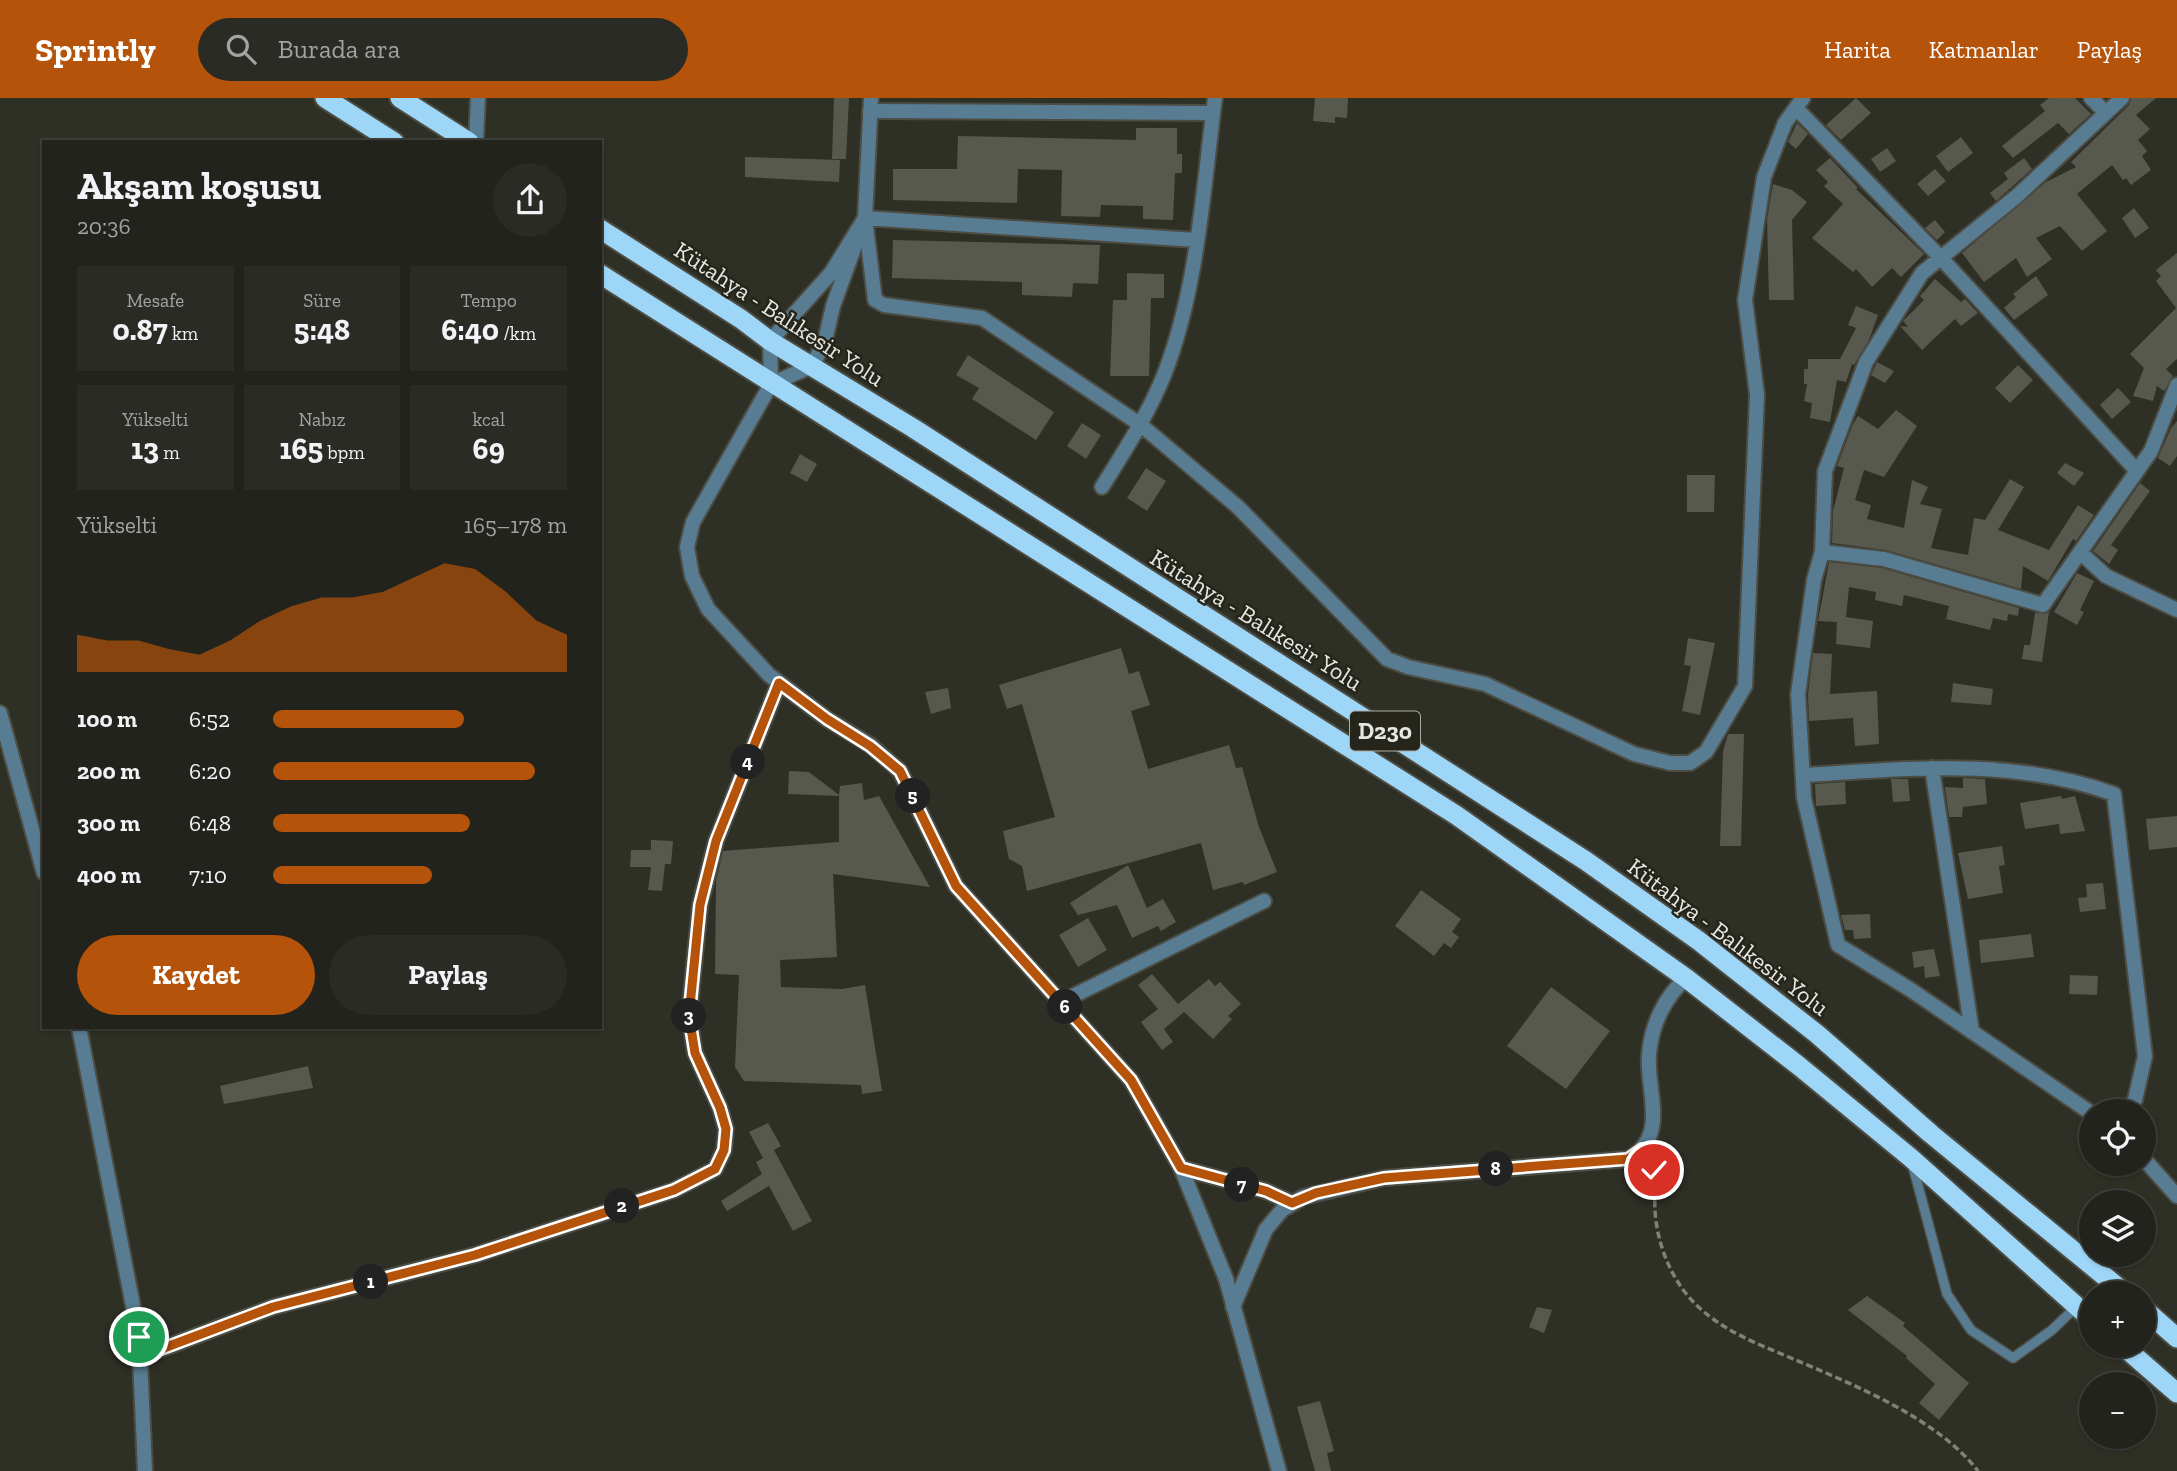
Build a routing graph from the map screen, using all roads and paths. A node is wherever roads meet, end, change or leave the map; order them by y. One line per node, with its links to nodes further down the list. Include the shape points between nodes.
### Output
1 (325, 98): 13 (highway)
2 (400, 98): 14 (highway)
3 (478, 98): 15 (street)
4 (2091, 98): 12 (street)
5 (2122, 98): 12 (street)
6 (1799, 103): 19 (street); 25 (street, via 1785,123 1764,177 1745,300 1757,395 1745,686 1706,752 1690,763 1634,754 1485,684 1387,659 1238,507)
7 (870, 105): 8 (street); 16 (street)
8 (994, 105): 9 (street)
9 (1081, 105): 10 (street)
10 (1156, 105): 11 (street)
11 (1214, 105): 18 (street)
12 (2106, 113): 19 (street, via 2017,196)
13 (391, 140)
14 (466, 140)
15 (475, 140)
16 (866, 218): 18 (street); 21 (street, via 831,273); 22 (street, via 825,341); 25 (street, via 875,300 982,318)
17 (602, 230): 21 (highway, Kütahya - Balıkesir Yolu / D230)
18 (1196, 240): 25 (street, via 1181,321)
19 (1941, 258): 26 (street); 28 (street, via 1922,273 1866,362 1825,471)
20 (602, 275): 23 (highway, D230)
21 (770, 341): 22 (highway, Kütahya - Balıkesir Yolu / D230); 23 (street)
22 (812, 366): 23 (street); 49 (highway, Kütahya - Balıkesir Yolu / D230, via 1587,861 1817,1034 1931,1135)
23 (771, 384): 31 (street, via 716,477 693,522 687,547 692,576 708,609); 37 (highway, D230, via 1456,815)
24 (2177, 385): 26 (street, via 2151,451)
25 (1141, 425): 27 (street)
26 (2137, 471): 29 (street)
27 (1102, 486)
28 (1822, 552): 29 (street, via 1884,559 2043,605); 34 (street, via 1798,694)
29 (2081, 553): 30 (street, via 2106,576)
30 (2176, 608)
31 (779, 683): 38 (street, via 900,771 956,886); 55 (street, via 716,841 700,905 689,1016 695,1053 726,1129 724,1150 715,1169 674,1190 502,1246 273,1307)
32 (0, 713): 35 (street)
33 (1932, 768): 34 (street); 40 (street); 41 (street, via 1960,766 2077,780 2114,794 2146,1056)
34 (1803, 775): 40 (street, via 1814,847 1838,945)
35 (42, 866)
36 (1264, 901): 38 (street)
37 (1686, 978): 43 (street, via 1667,995 1649,1054 1654,1121); 44 (highway, D230)
38 (1061, 1002): 45 (street, via 1131,1080)
39 (79, 1029): 55 (street)
40 (1972, 1032): 42 (street)
41 (2135, 1099)
42 (2079, 1105)
43 (1642, 1149): 48 (street, via 1628,1159 1384,1178); 60 (path, via 1653,1165 1655,1213 1664,1254 1697,1306 1736,1335 1859,1387 1924,1424)
44 (1911, 1158): 51 (highway, D230); 52 (lane, via 1947,1294 1971,1330 2013,1357)
45 (1181, 1168): 48 (street, via 1266,1191); 50 (street)
46 (2156, 1172): 47 (street)
47 (2177, 1195)
48 (1292, 1203): 50 (street, via 1266,1229)
49 (2110, 1281)
50 (1233, 1307): 59 (street)
51 (2079, 1308)
52 (2079, 1315)
53 (2156, 1320): 54 (highway)
54 (2177, 1338)
55 (140, 1357): 58 (street)
56 (2137, 1358): 57 (highway)
57 (2177, 1393)
58 (145, 1471)
59 (1279, 1471)
60 (1978, 1471)

